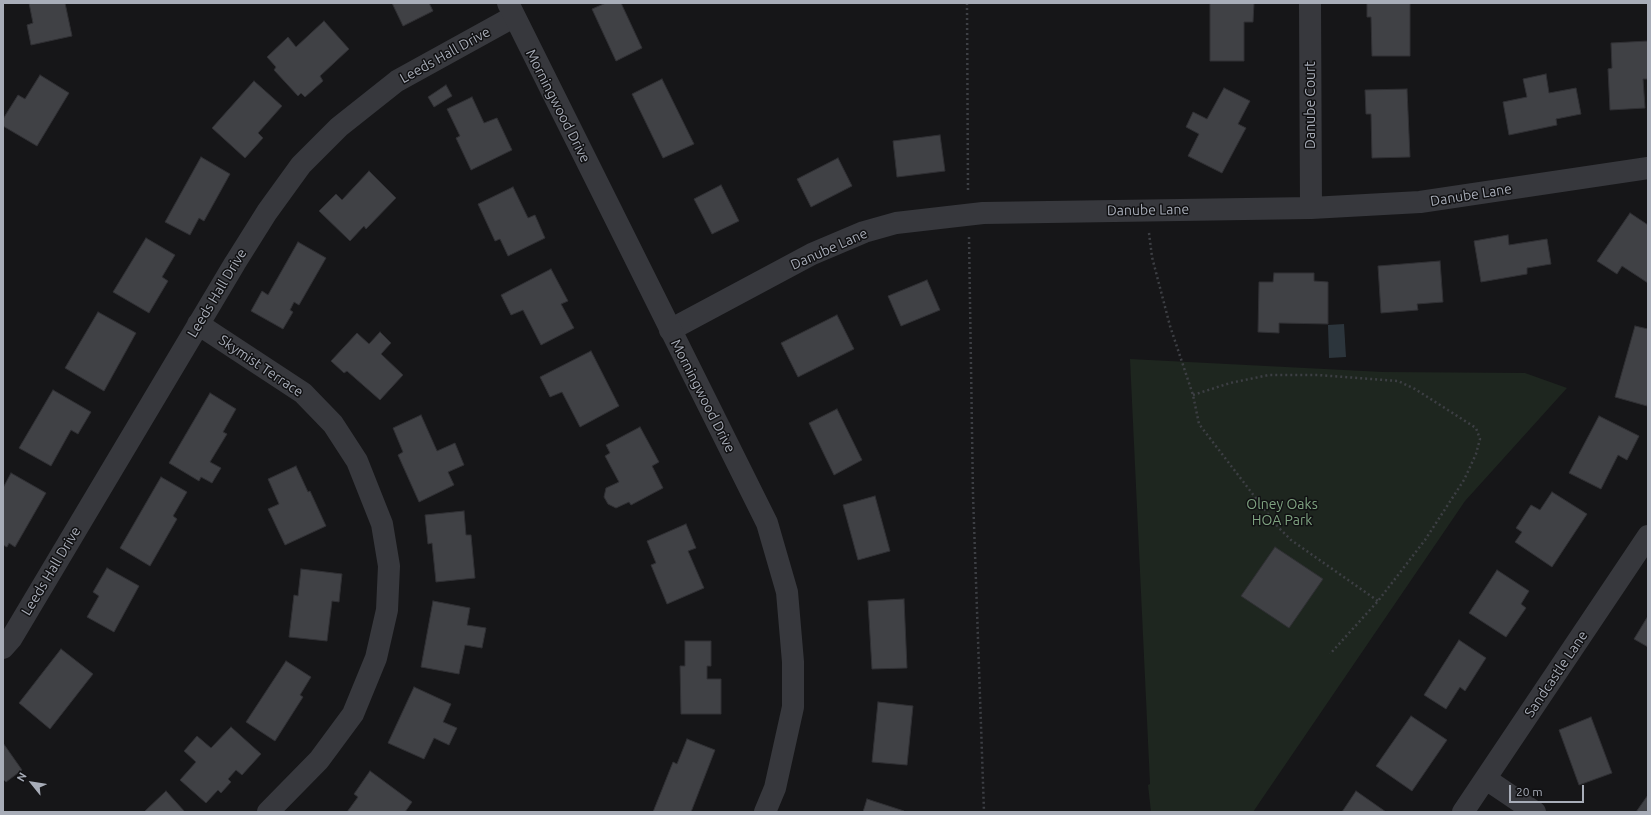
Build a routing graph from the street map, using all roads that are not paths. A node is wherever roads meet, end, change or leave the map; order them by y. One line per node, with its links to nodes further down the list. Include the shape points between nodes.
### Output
1 (1310, 3): 4 (street, Danube Court)
2 (511, 10): 5 (street, Leeds Hall Drive, via 397,81 340,127 301,165 267,212); 6 (street, Morningwood Drive)
3 (1648, 168): 4 (street, Danube Lane, via 1420,202)
4 (1311, 208): 6 (street, Danube Lane, via 968,214 896,223 864,232 812,254)
5 (198, 324): 8 (street, Leeds Hall Drive); 10 (street, Skymist Terrace, via 303,393 333,424 357,461 382,524 389,566 388,610 376,658 353,714 319,760)
6 (670, 330): 11 (street, Morningwood Drive, via 767,523 787,592 793,662 793,707 775,788)
7 (1648, 536): 9 (street, Sandcastle Lane)
8 (3, 648)
9 (1486, 779): 12 (street, Sandcastle Lane); 13 (street)
10 (268, 812)
11 (765, 812)
12 (1463, 812)
13 (1535, 812)

